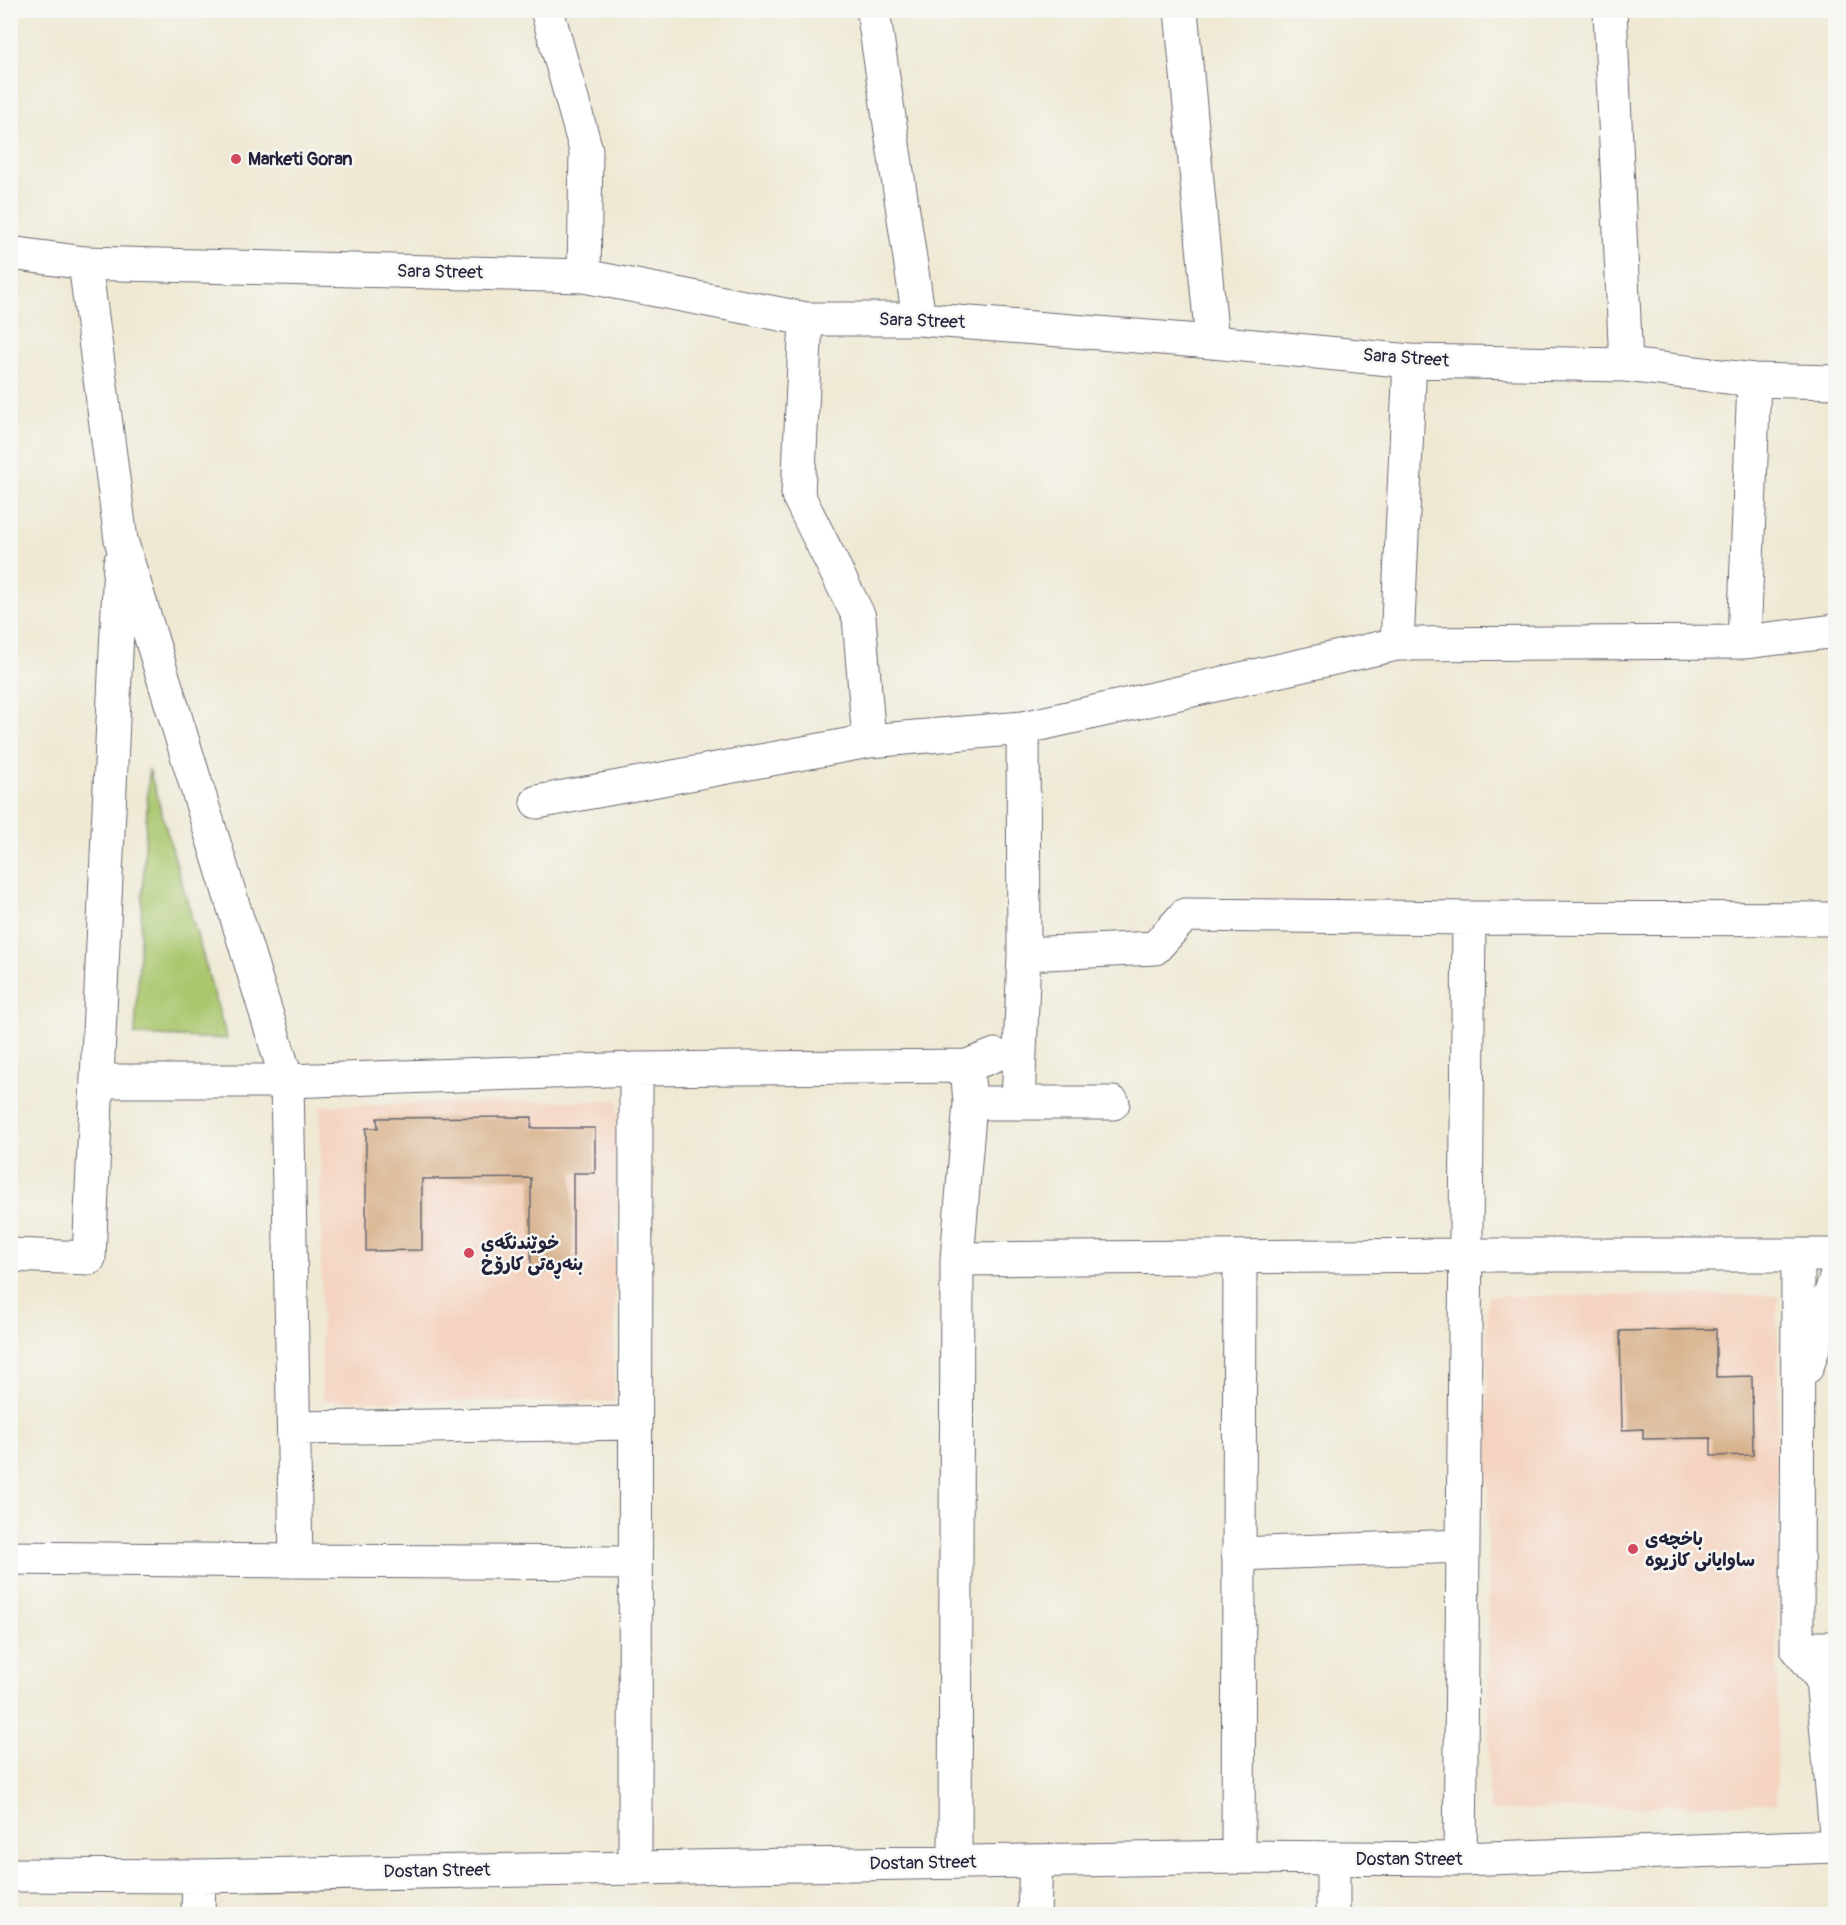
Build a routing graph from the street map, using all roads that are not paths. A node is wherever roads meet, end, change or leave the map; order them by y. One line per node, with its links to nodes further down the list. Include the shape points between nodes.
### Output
1 (547, 10): 9 (street, via 586,150)
2 (873, 10): 11 (street)
3 (1181, 10): 12 (street)
4 (1610, 10): 6 (street)
5 (1631, 10): 6 (street)
6 (1613, 61): 14 (street)
7 (10, 253): 8 (street, Sara Street)
8 (85, 263): 9 (street, Sara Street); 17 (street)
9 (584, 276): 10 (street, Sara Street)
10 (806, 319): 11 (street, Sara Street); 22 (street, via 798,495 859,617)
11 (919, 320): 12 (street, Sara Street)
12 (1212, 342): 13 (street, Sara Street)
13 (1410, 360): 14 (street, Sara Street); 20 (street)
14 (1626, 365): 15 (street, Sara Street)
15 (1754, 380): 16 (street, Sara Street); 19 (street)
16 (1836, 382)
17 (121, 540): 28 (street); 29 (street)
18 (1836, 631): 19 (street)
19 (1744, 642): 20 (street)
20 (1397, 644): 21 (street)
21 (1023, 728): 22 (street); 26 (street)
22 (869, 741): 23 (street)
23 (537, 802)
24 (1469, 918): 25 (street); 26 (street, via 1185,915 1155,948); 34 (street)
25 (1836, 920)
26 (1024, 954): 31 (street)
27 (636, 1069): 29 (street); 30 (street, via 981,1060); 41 (street)
28 (97, 1081): 29 (street); 33 (street, via 89,1258)
29 (287, 1081): 42 (street)
30 (970, 1103): 31 (street); 38 (street)
31 (1018, 1103): 32 (street)
32 (1113, 1103)
33 (10, 1255)
34 (1466, 1255): 36 (street); 37 (street); 43 (street)
35 (1836, 1255): 36 (street)
36 (1798, 1256): 40 (street)
37 (1240, 1257): 38 (street); 44 (street)
38 (957, 1259): 56 (street)
39 (1836, 1277): 40 (street)
40 (1797, 1399): 48 (street)
41 (635, 1424): 42 (street); 47 (street)
42 (294, 1428): 46 (street)
43 (1463, 1546): 44 (street); 54 (street)
44 (1238, 1554): 52 (street)
45 (10, 1558): 46 (street)
46 (296, 1561): 47 (street)
47 (635, 1563): 57 (street)
48 (1797, 1648): 49 (street); 50 (street, via 1822,1679)
49 (1836, 1648)
50 (1836, 1833)
51 (1836, 1845): 54 (street, Dostan Street)
52 (1238, 1857): 53 (street, Dostan Street); 55 (street, Dostan Street)
53 (1334, 1858): 54 (street, Dostan Street); 62 (street)
54 (1460, 1859)
55 (1036, 1861): 56 (street, Dostan Street); 61 (street)
56 (955, 1862): 57 (street, Dostan Street)
57 (634, 1867): 59 (street, Dostan Street)
58 (10, 1875): 59 (street, Dostan Street)
59 (199, 1876): 60 (street)
60 (198, 1914)
61 (1034, 1914)
62 (1333, 1914)

